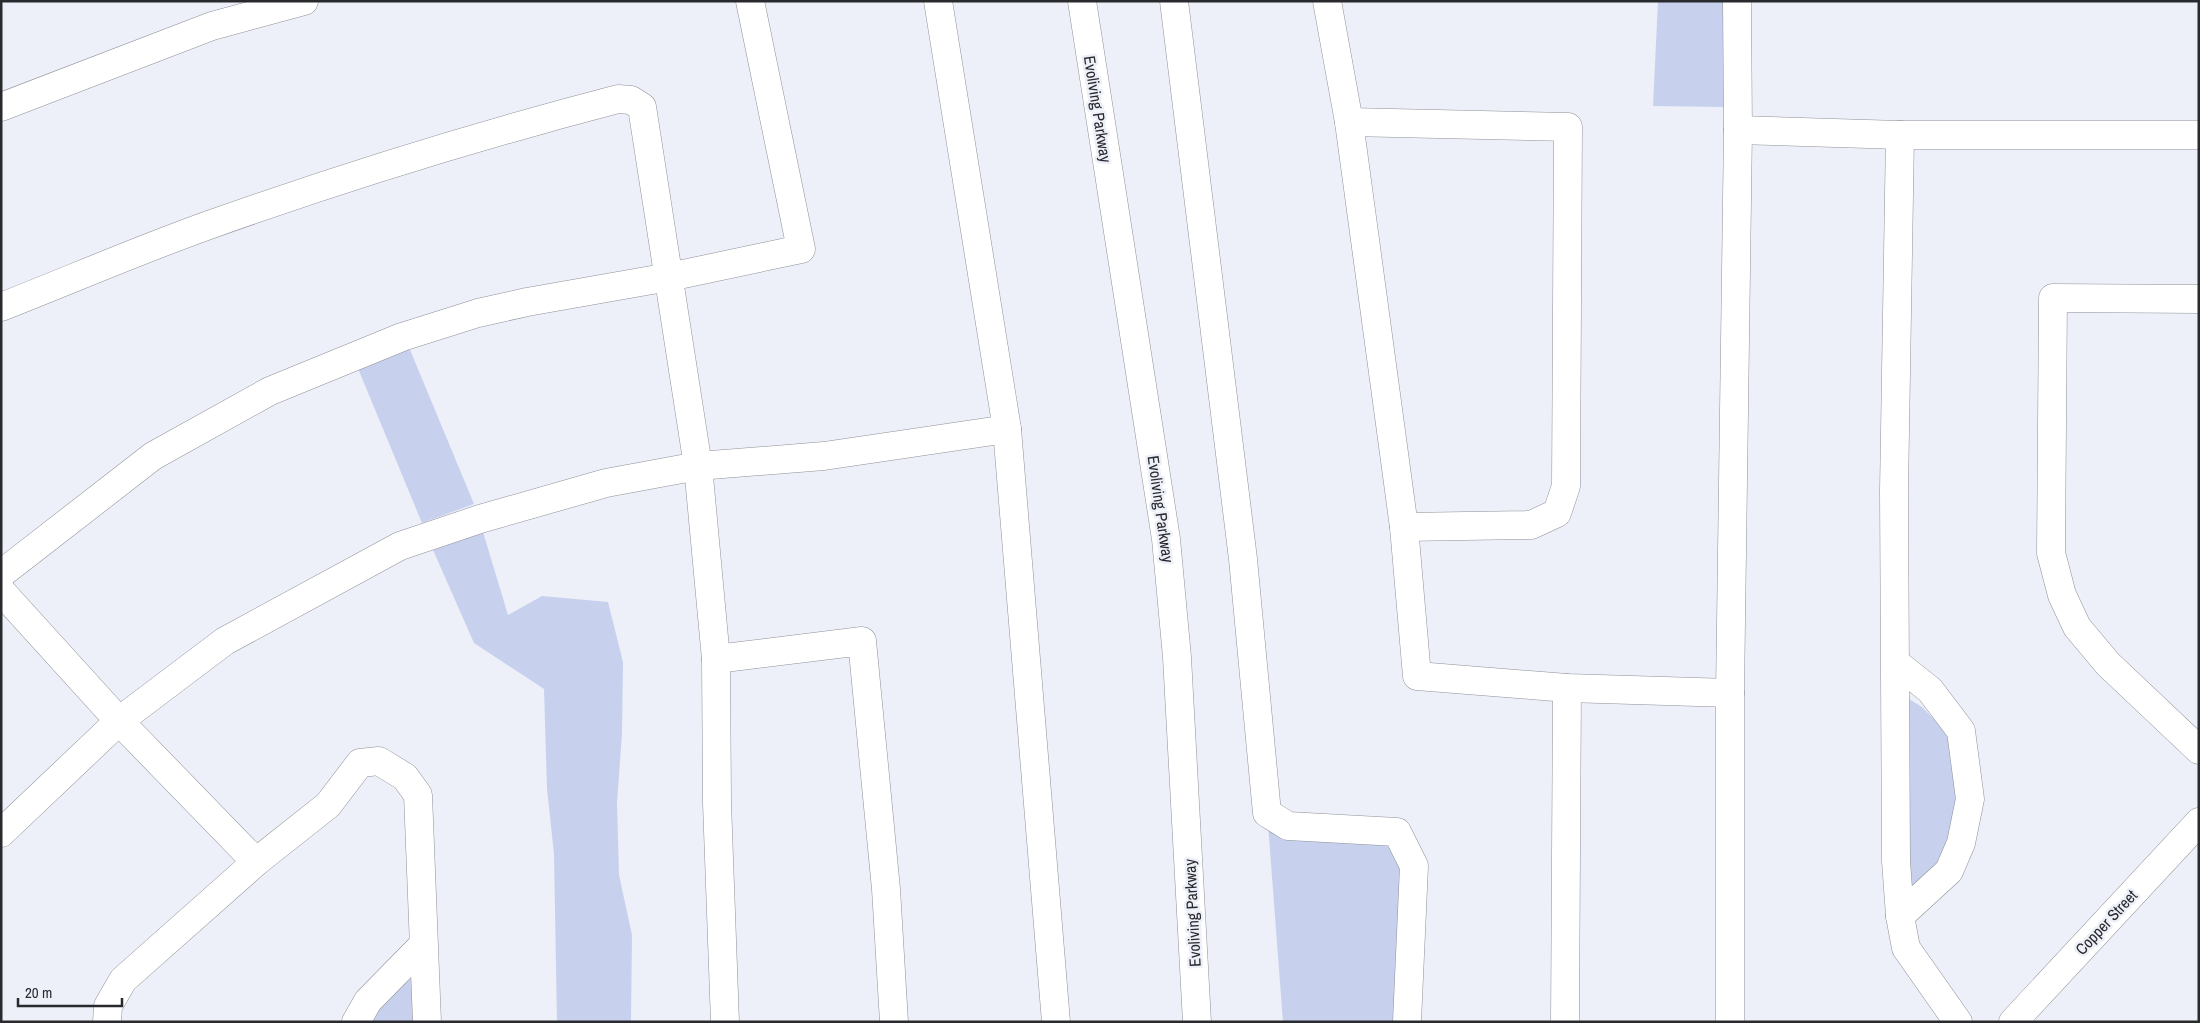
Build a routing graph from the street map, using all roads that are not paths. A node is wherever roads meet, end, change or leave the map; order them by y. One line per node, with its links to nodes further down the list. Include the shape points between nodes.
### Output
1 (304, 1): 8 (street, via 212,26)
2 (750, 1): 13 (street, via 801,249)
3 (938, 1): 16 (street)
4 (1082, 1): 38 (street, Evoliving Parkway, via 1166,539 1178,657)
5 (1174, 1): 39 (street, via 1243,559 1267,813 1288,826 1397,832 1414,866)
6 (1327, 1): 9 (street)
7 (1737, 1): 10 (street)
8 (1, 107)
9 (1349, 122): 18 (street); 18 (street, via 1568,128 1566,486 1557,513 1531,525)
10 (1738, 130): 11 (street); 24 (street)
11 (1900, 135): 12 (street); 22 (street, via 1894,491)
12 (2199, 135)
13 (669, 277): 15 (street, via 642,107 631,100 618,99 421,155 217,222); 17 (street); 19 (street, via 478,313 402,337 270,391 153,456)
14 (2199, 299): 26 (street, via 2053,298 2051,553 2062,595 2077,627 2108,664)
15 (1, 307)
16 (1007, 429): 17 (street, via 824,456); 37 (street)
17 (698, 466): 21 (street); 25 (street, via 606,483 400,546 225,641)
18 (1404, 527): 23 (street, via 1417,676)
19 (1, 574)
20 (1, 591): 25 (street)
21 (716, 659): 35 (street, via 717,803); 36 (street, via 862,641 886,889)
22 (1896, 663): 30 (street, via 1896,861); 30 (street, via 1930,690 1961,731 1970,799 1960,843 1949,871)
23 (1567, 688): 24 (street); 40 (street)
24 (1730, 693): 41 (street)
25 (120, 721): 28 (street); 29 (street)
26 (2199, 750)
27 (2199, 822): 43 (street, Copper Street)
28 (1, 833)
29 (256, 862): 31 (street, via 328,805 360,763 379,761 405,777 418,795); 32 (street, via 123,980 108,1006)
30 (1900, 916): 42 (street, via 1906,948)
31 (423, 945): 33 (street, via 368,1001); 34 (street)
32 (107, 1022)
33 (356, 1022)
34 (427, 1022)
35 (725, 1022)
36 (894, 1022)
37 (1056, 1022)
38 (1198, 1022)
39 (1407, 1022)
40 (1565, 1022)
41 (1730, 1022)
42 (1958, 1022)
43 (2013, 1022)

